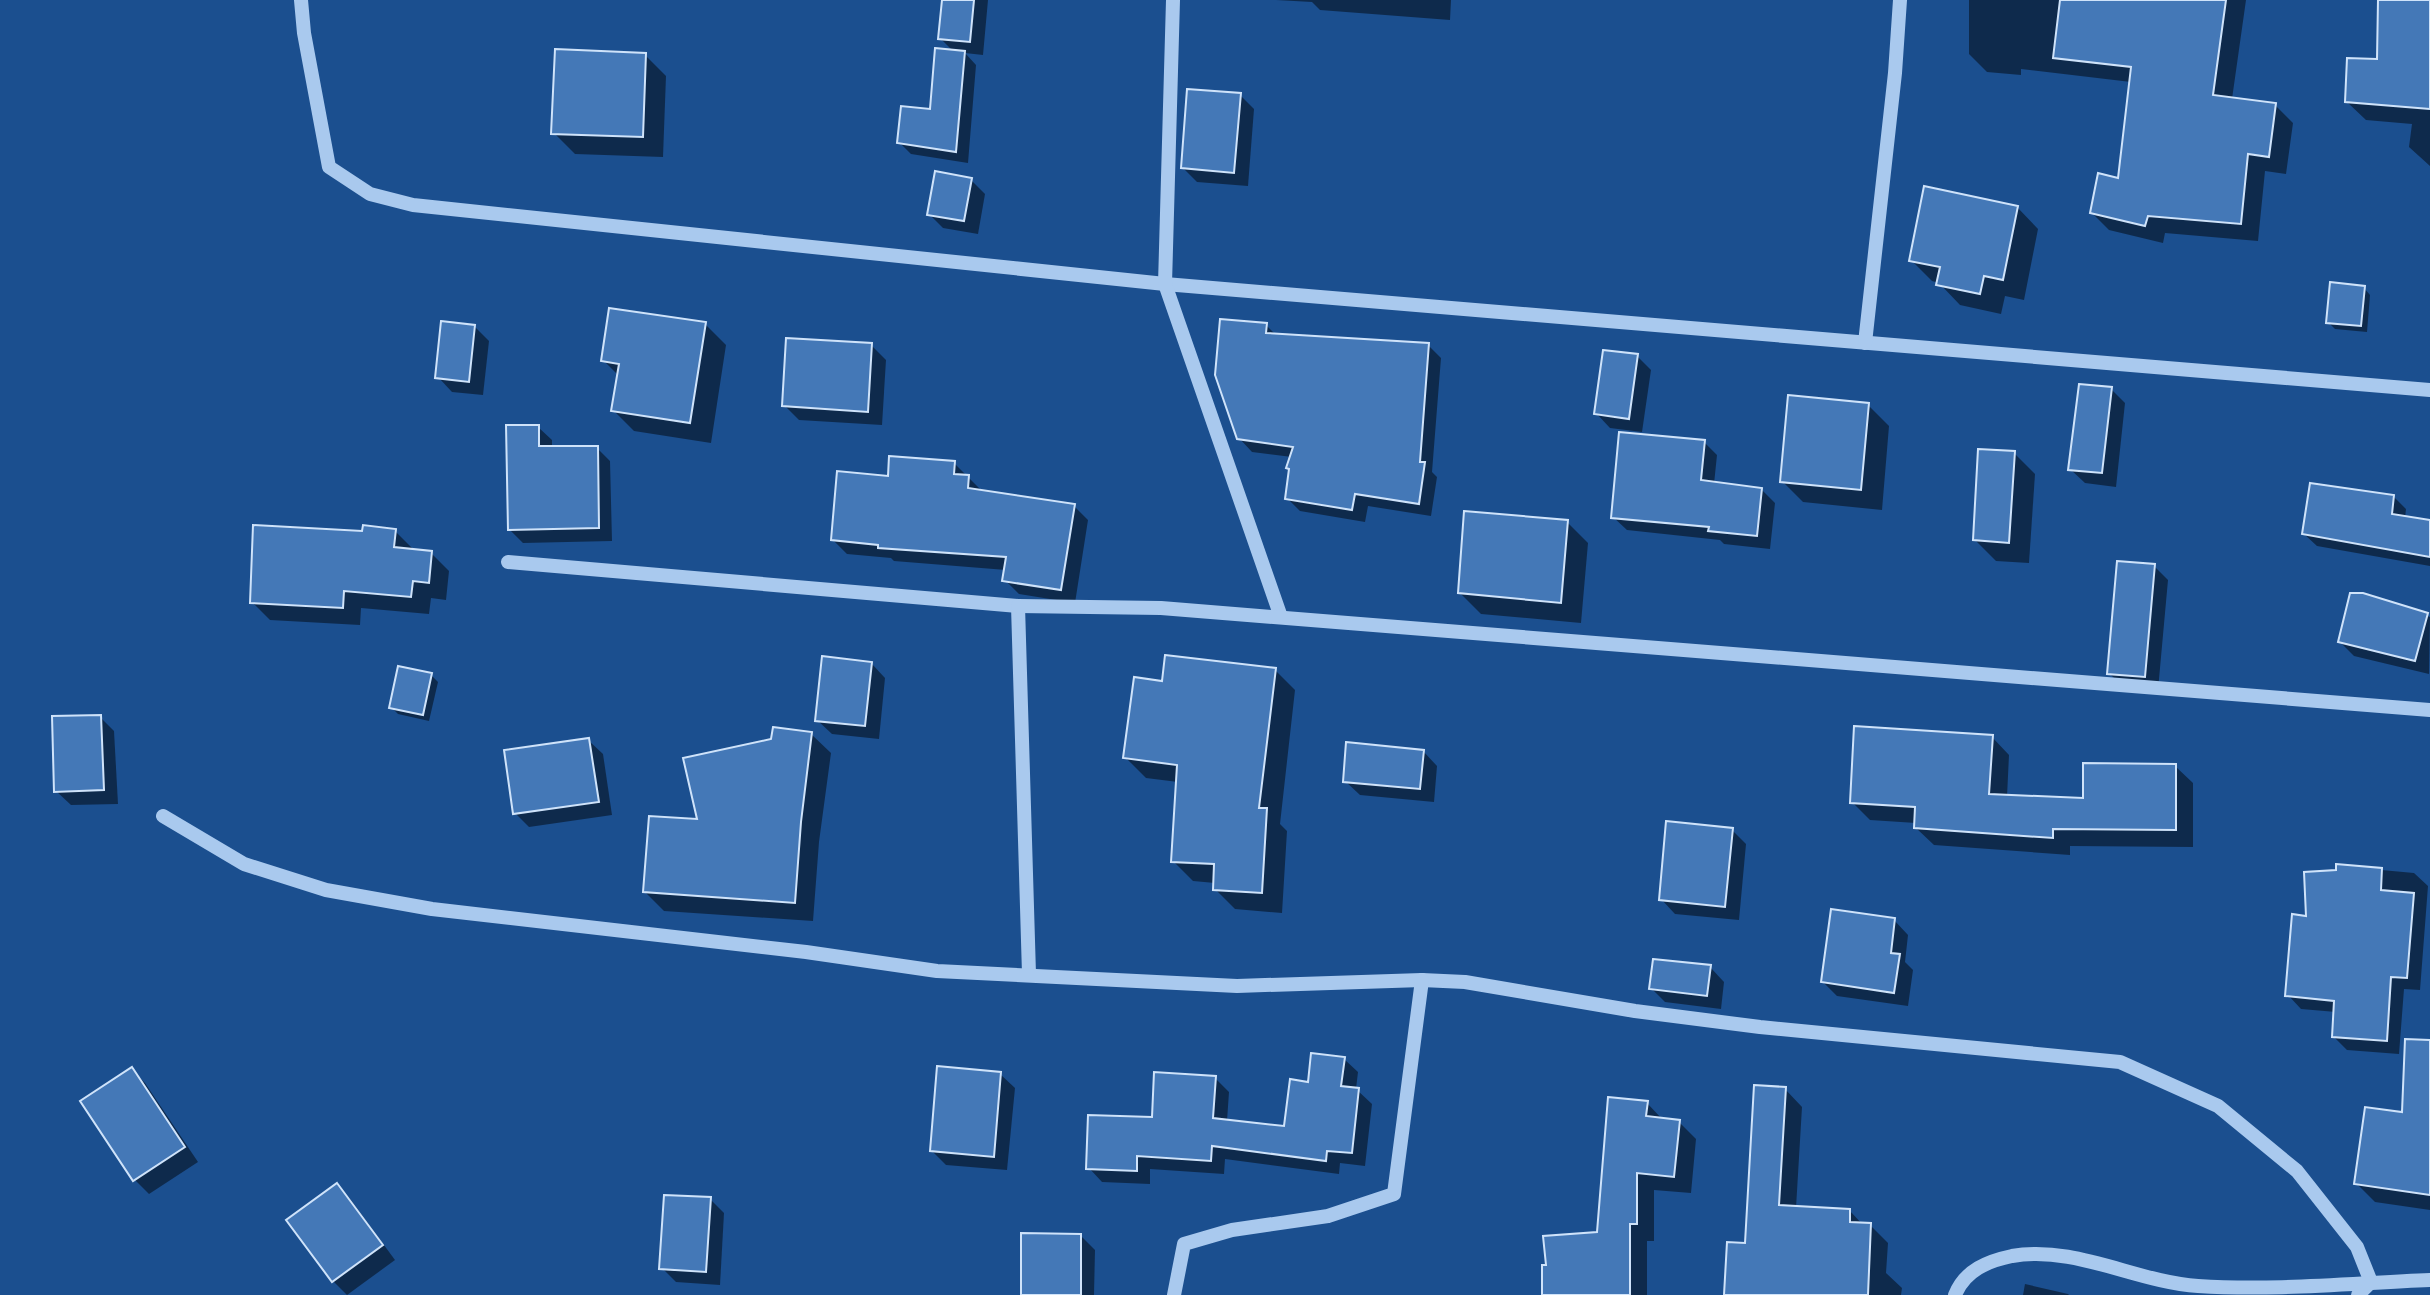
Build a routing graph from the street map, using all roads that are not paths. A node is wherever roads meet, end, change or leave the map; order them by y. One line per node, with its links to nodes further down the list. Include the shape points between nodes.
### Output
1 (301, 0): 4 (street, via 329,167 370,194 413,205)
2 (1173, 0): 4 (street)
3 (1900, 0): 5 (street)
4 (1165, 284): 5 (street); 9 (street)
5 (1865, 343): 6 (street)
6 (2430, 390)
7 (508, 562): 8 (street)
8 (1018, 606): 9 (street); 12 (street)
9 (1281, 617): 10 (street)
10 (2430, 710)
11 (163, 816): 12 (street, via 244,864 326,890 432,909 937,971)
12 (1029, 974): 13 (street, via 1237,986)
13 (1422, 980): 15 (street, via 1760,1027 2120,1062 2218,1106 2297,1171 2357,1247); 16 (street, via 1394,1194 1328,1216 1232,1230 1184,1244)
14 (2430, 1280): 15 (street)
15 (2371, 1282): 17 (street, via 2196,1286 2063,1256 2015,1256 1979,1265); 18 (street)
16 (1174, 1295)
17 (1955, 1295)
18 (2358, 1295)

